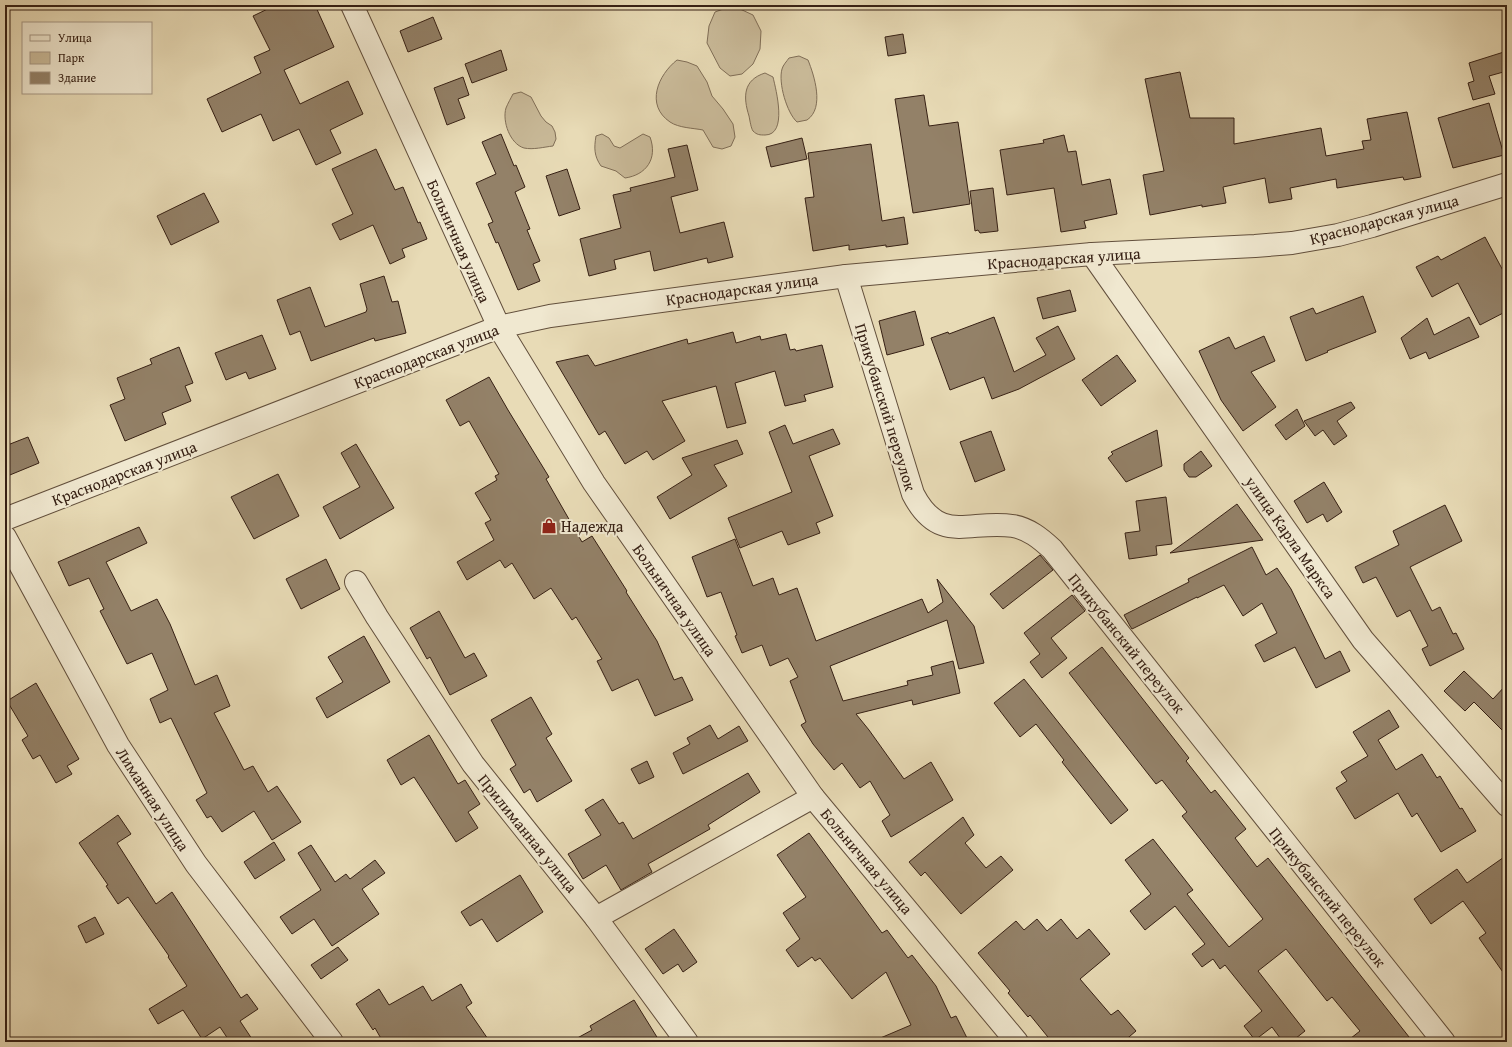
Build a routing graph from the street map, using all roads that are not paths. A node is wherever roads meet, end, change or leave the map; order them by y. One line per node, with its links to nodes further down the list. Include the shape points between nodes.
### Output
1 (352, 5): 5 (street, Больничная улица)
2 (1507, 184): 3 (street, Краснодарская улица, via 1372,226 1315,240 1255,246)
3 (1092, 254): 4 (street, Краснодарская улица); 10 (street, улица Карла Маркса, via 1364,640)
4 (846, 276): 5 (street, Краснодарская улица, via 550,316); 15 (street, Прикубанский переулок, via 913,494 918,503 935,520 946,525 958,528 1013,526 1036,535 1052,549)
5 (498, 327): 6 (street, Краснодарская улица); 9 (street, Больничная улица, via 594,483)
6 (5, 519)
7 (5, 538): 12 (street, Лиманная улица, via 118,745 196,864)
8 (356, 582): 11 (street, Прилиманная улица, via 473,764)
9 (813, 797): 11 (street); 14 (street, Больничная улица)
10 (1507, 805)
11 (596, 918): 13 (street, Прилиманная улица)
12 (332, 1042)
13 (687, 1042)
14 (1017, 1042)
15 (1444, 1042)

